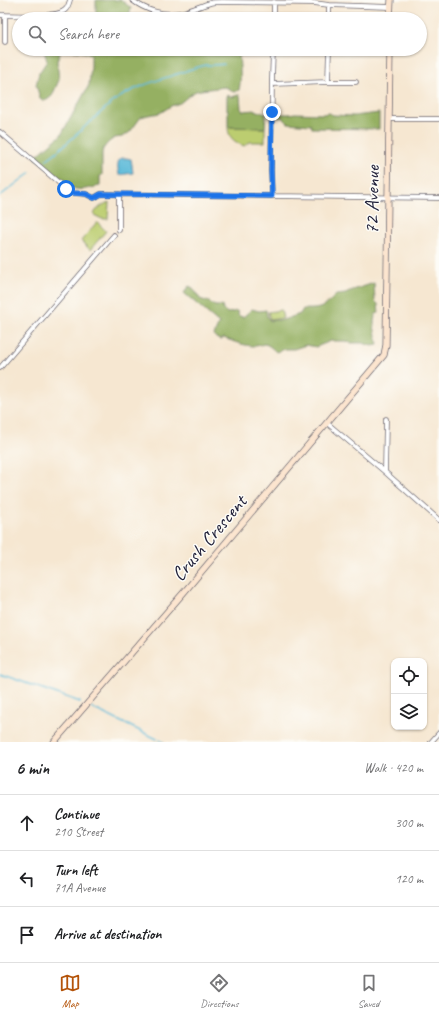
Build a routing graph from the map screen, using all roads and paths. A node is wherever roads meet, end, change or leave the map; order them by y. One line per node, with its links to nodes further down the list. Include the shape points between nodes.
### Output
1 (70, 0): 7 (street, via 67,9)
2 (391, 0): 6 (main road)
3 (134, 1): 8 (street)
4 (274, 2): 5 (street); 9 (street, via 211,3); 10 (street)
5 (329, 5): 6 (street); 11 (street)
6 (391, 6): 12 (main road)
7 (62, 12)
8 (157, 12)
9 (182, 12)
10 (274, 12)
11 (329, 12)
12 (391, 12)
13 (0, 15): 14 (street)
14 (5, 15): 15 (street); 16 (street)
15 (12, 15)
16 (5, 42)
17 (273, 56): 22 (street)
18 (329, 56): 20 (street)
19 (390, 56): 23 (main road, 72 Avenue)
20 (328, 82): 21 (street); 22 (street)
21 (356, 82)
22 (272, 84): 27 (street)
23 (389, 119): 24 (street); 28 (main road, 72 Avenue)
24 (439, 119)
25 (0, 132): 26 (street, via 69,191 94,198 101,194)
26 (119, 194): 27 (street); 30 (street)
27 (272, 196): 28 (street)
28 (388, 197): 29 (street); 32 (main road, 72 Avenue)
29 (439, 198)
30 (118, 230)
31 (114, 235): 33 (street)
32 (385, 352): 35 (main road, Crush Crescent)
33 (0, 368)
34 (386, 419): 36 (street)
35 (327, 423): 36 (street); 39 (main road, Crush Crescent)
36 (385, 472): 37 (street)
37 (439, 520)
38 (439, 733): 40 (street)
39 (54, 742)
40 (431, 742)

